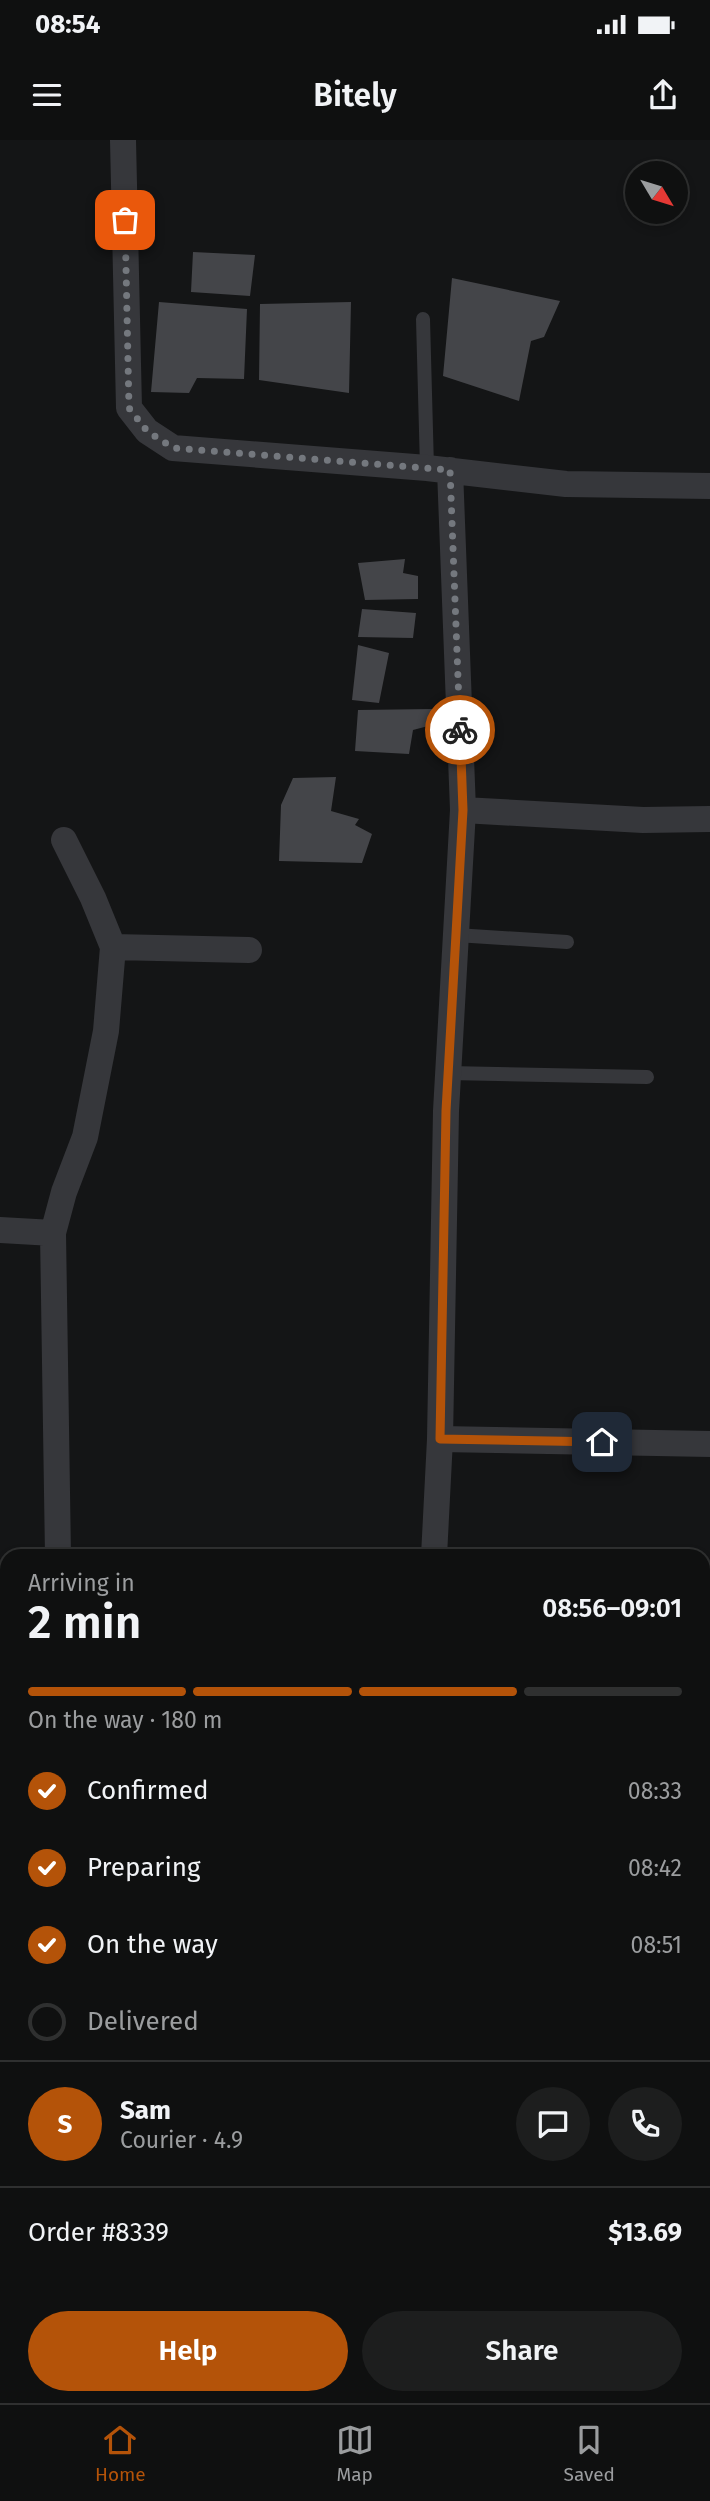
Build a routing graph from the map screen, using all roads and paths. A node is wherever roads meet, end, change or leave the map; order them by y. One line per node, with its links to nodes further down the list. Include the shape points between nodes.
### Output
1 (123, 140): 3 (street, via 129,408 147,431 173,448)
2 (423, 319): 3 (lane)
3 (439, 469): 4 (street, via 566,484); 5 (street)
4 (710, 486)
5 (463, 810): 6 (street); 8 (street)
6 (710, 819)
7 (64, 840): 10 (street)
8 (456, 936): 9 (lane); 12 (street)
9 (568, 942)
10 (113, 947): 11 (street); 15 (street, via 106,1031 85,1138)
11 (249, 950)
12 (448, 1073): 13 (lane); 16 (street)
13 (647, 1077)
14 (0, 1230): 15 (street)
15 (53, 1233): 18 (street)
16 (440, 1439): 17 (street); 19 (street)
17 (710, 1444)
18 (58, 1549)
19 (434, 1549)

